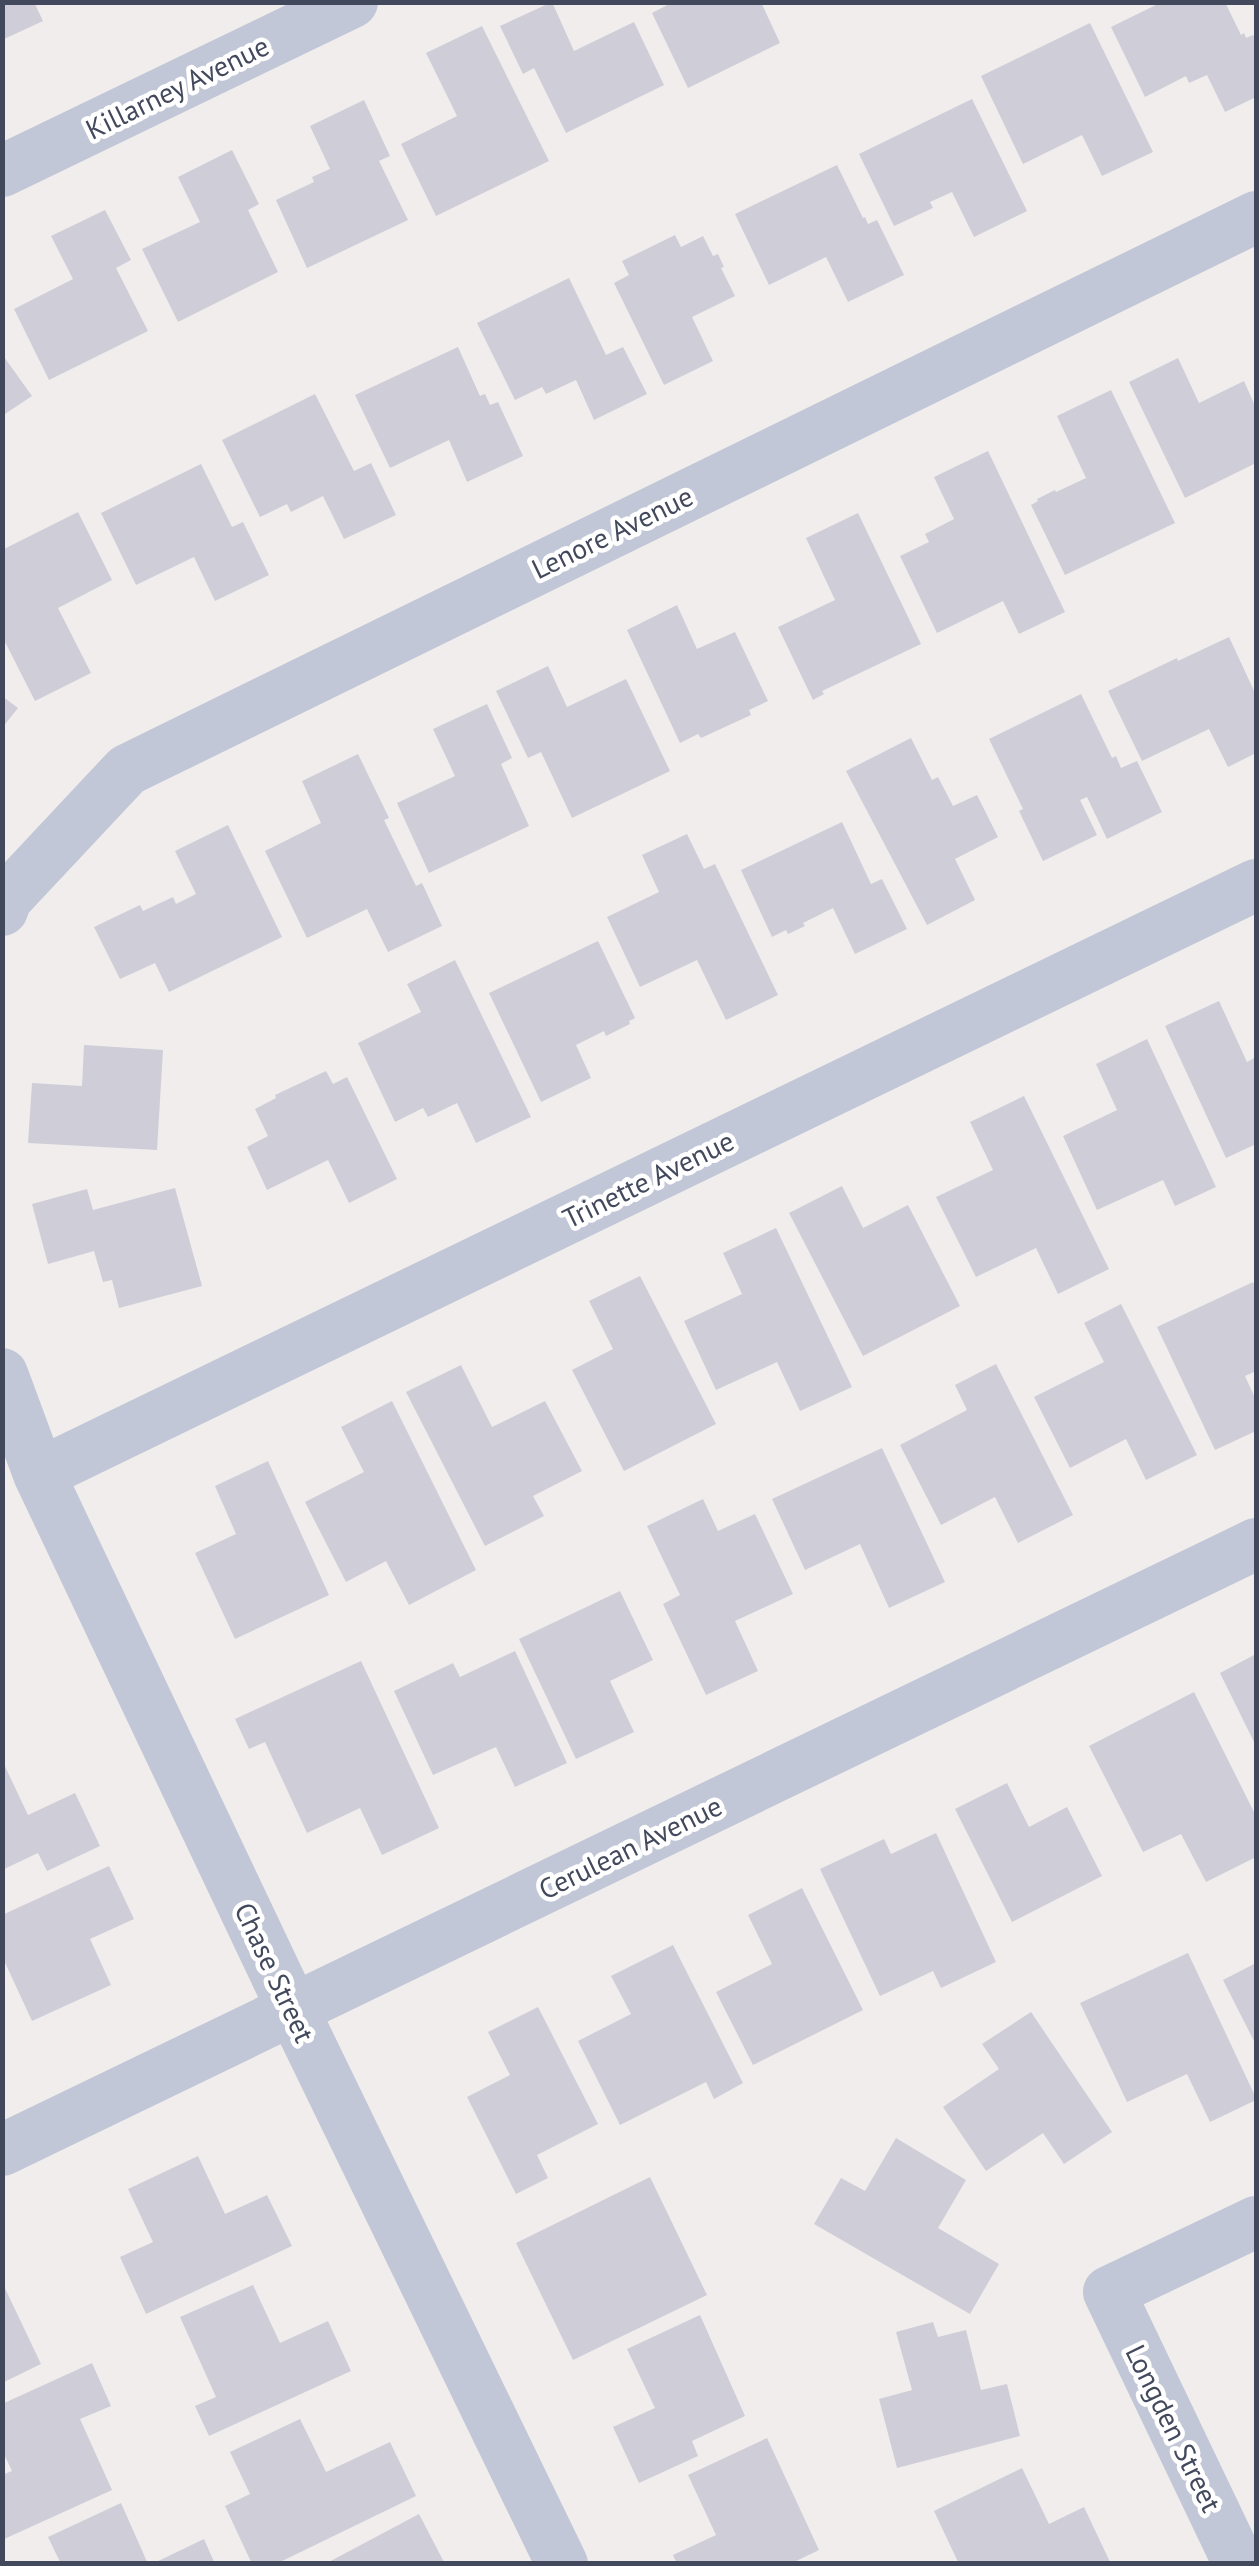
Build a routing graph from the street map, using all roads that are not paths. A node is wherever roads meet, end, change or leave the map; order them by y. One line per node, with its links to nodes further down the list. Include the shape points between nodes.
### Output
1 (352, 2): 2 (street, Killarney Avenue)
2 (2, 171)
3 (1256, 217): 5 (street, Lenore Avenue, via 126,770)
4 (1256, 885): 7 (street, Trinette Avenue)
5 (4, 904)
6 (2, 1374): 7 (street, Chase Street)
7 (39, 1474): 9 (street, Chase Street)
8 (1256, 1544): 9 (street, Cerulean Avenue)
9 (292, 2010): 10 (street, Cerulean Avenue); 12 (street, Chase Street)
10 (2, 2150)
11 (1256, 2222): 13 (street, Longden Street, via 1109,2292)
12 (562, 2564)
13 (1239, 2564)

